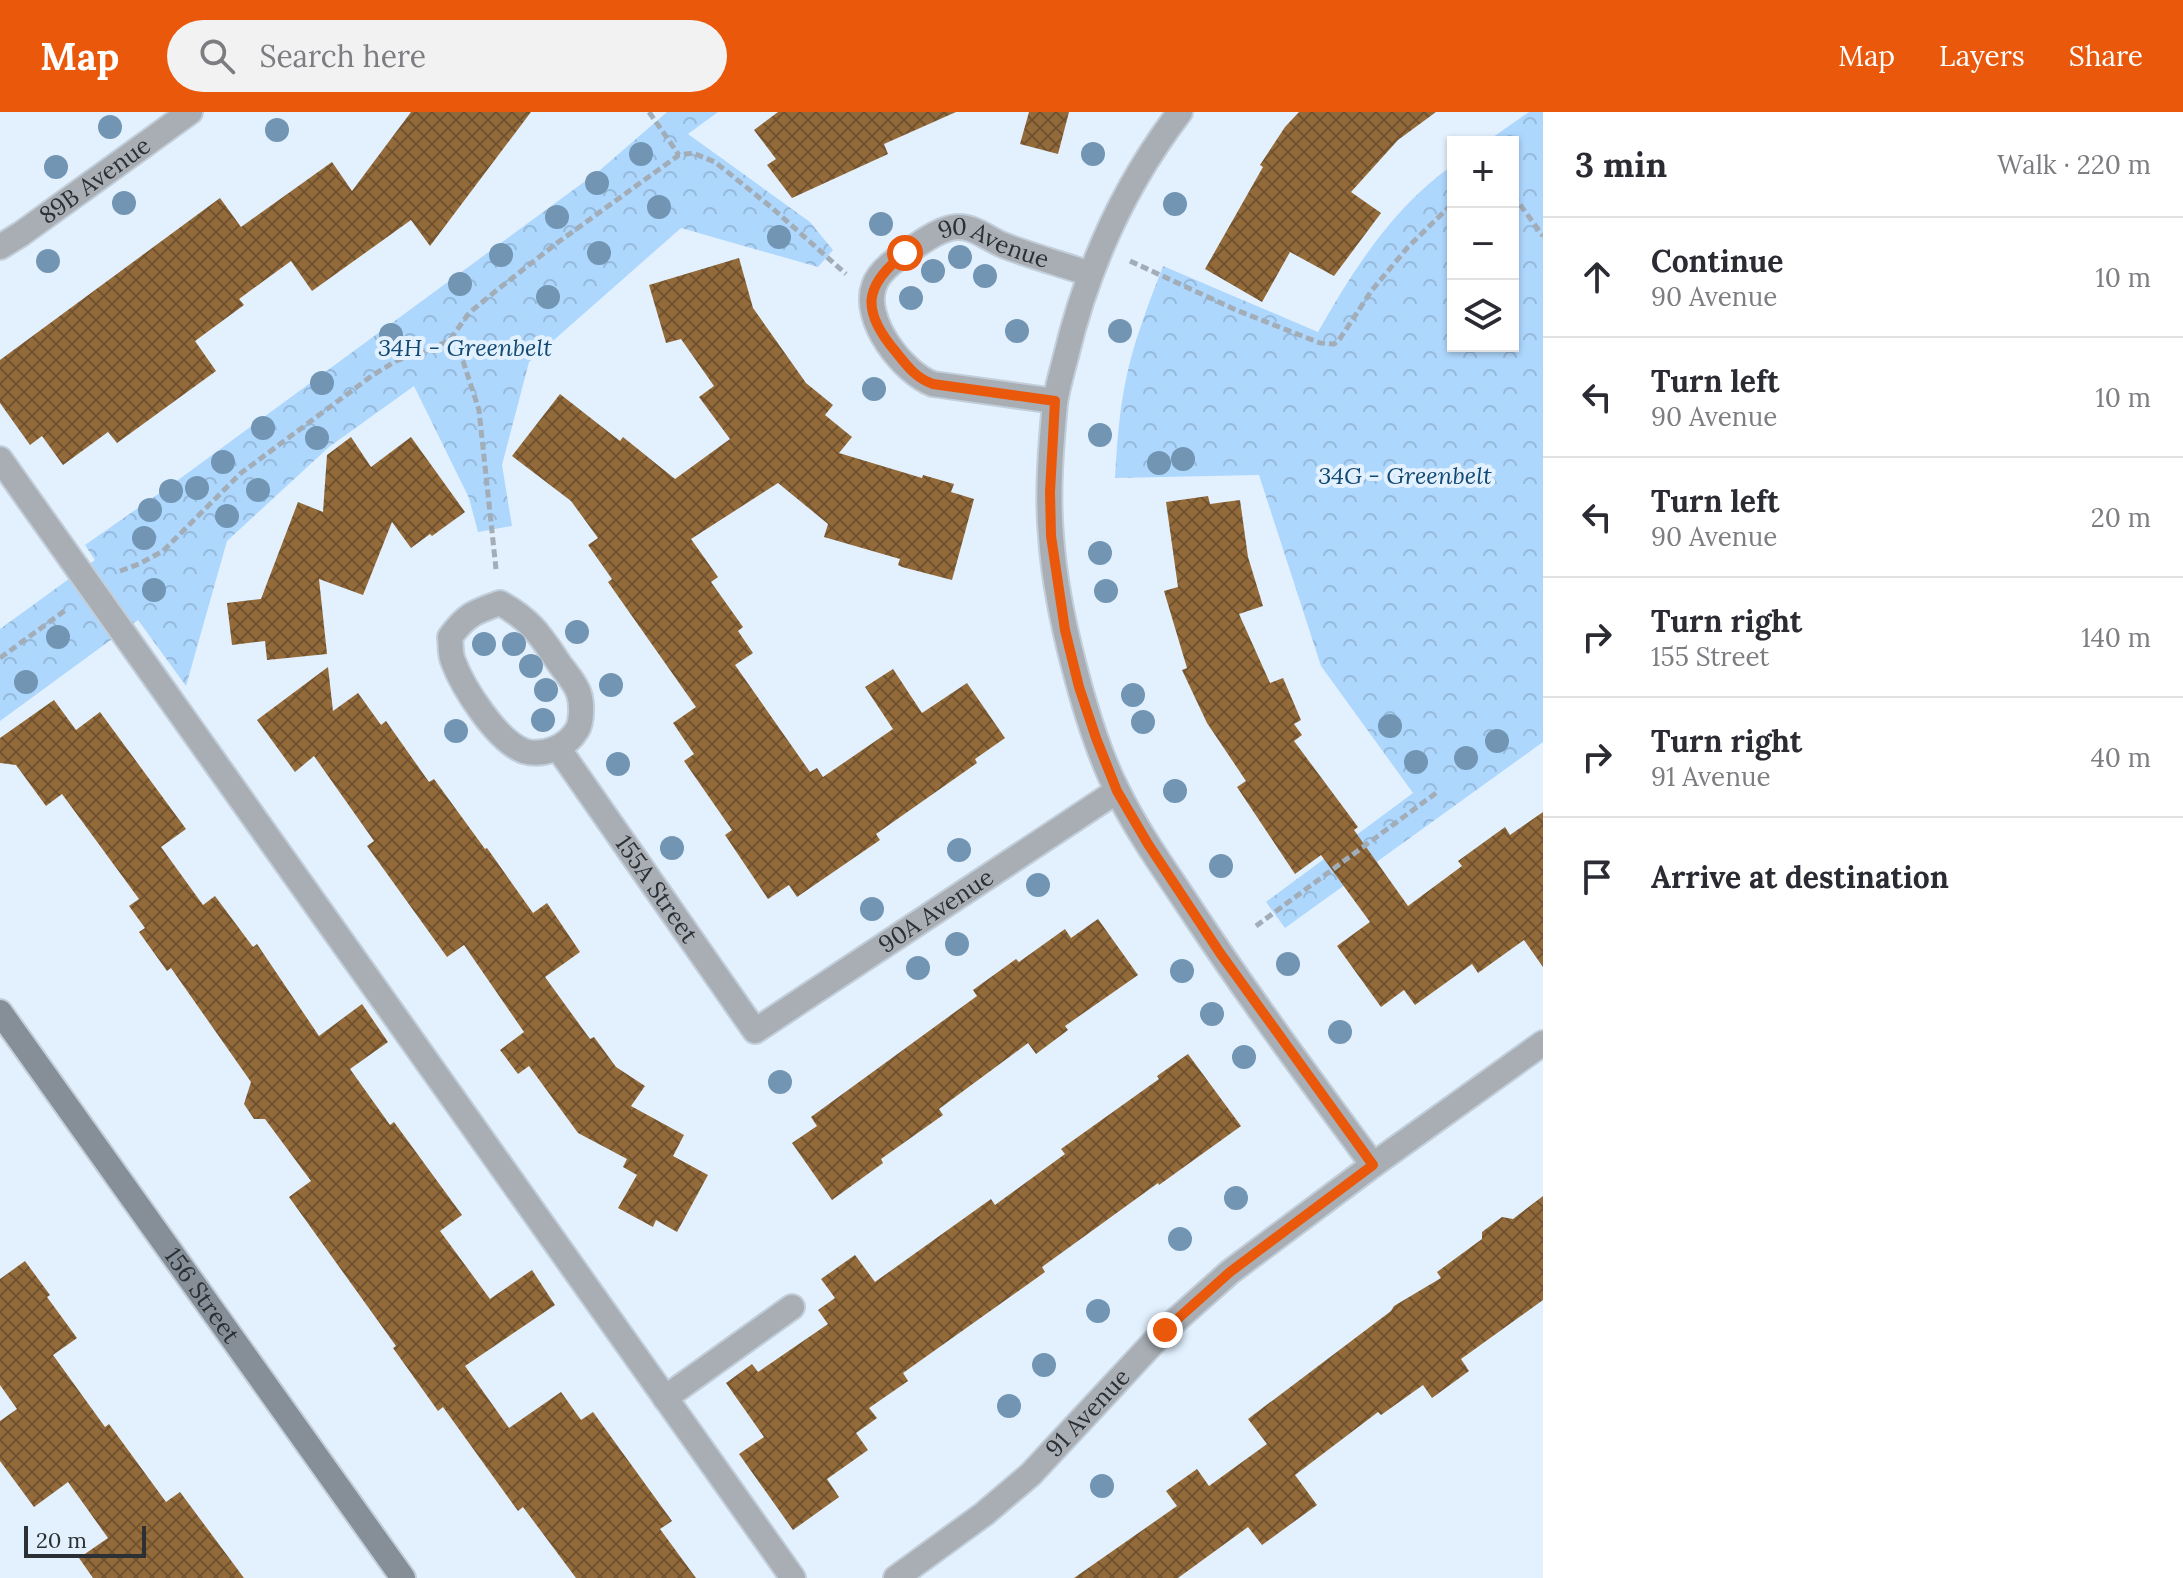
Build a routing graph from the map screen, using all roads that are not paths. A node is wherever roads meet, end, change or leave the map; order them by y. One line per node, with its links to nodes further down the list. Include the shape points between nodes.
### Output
1 (190, 112): 3 (street, 89B Avenue)
2 (1180, 112): 4 (street, via 1133,184)
3 (0, 247)
4 (1090, 274): 5 (street); 5 (street, 90 Avenue, via 957,227 905,253 874,286 876,326 925,381)
5 (1055, 401): 8 (street, via 1051,536 1065,630 1079,687)
6 (0, 459): 14 (street)
7 (558, 748): 7 (street, via 578,729 579,693 534,627 516,612 500,603 476,611 450,637 452,660 474,700 514,747 539,753); 10 (street, 155A Street)
8 (1117, 791): 10 (street, 90A Avenue); 12 (street, via 1220,953)
9 (0, 1012): 15 (main road, 156 Street)
10 (755, 1031)
11 (1543, 1043): 12 (street, 91 Avenue)
12 (1373, 1165): 17 (street, 91 Avenue, via 1230,1272 1165,1330 1031,1474)
13 (792, 1307): 14 (street)
14 (665, 1398): 16 (street)
15 (403, 1578)
16 (793, 1578)
17 (896, 1578)

